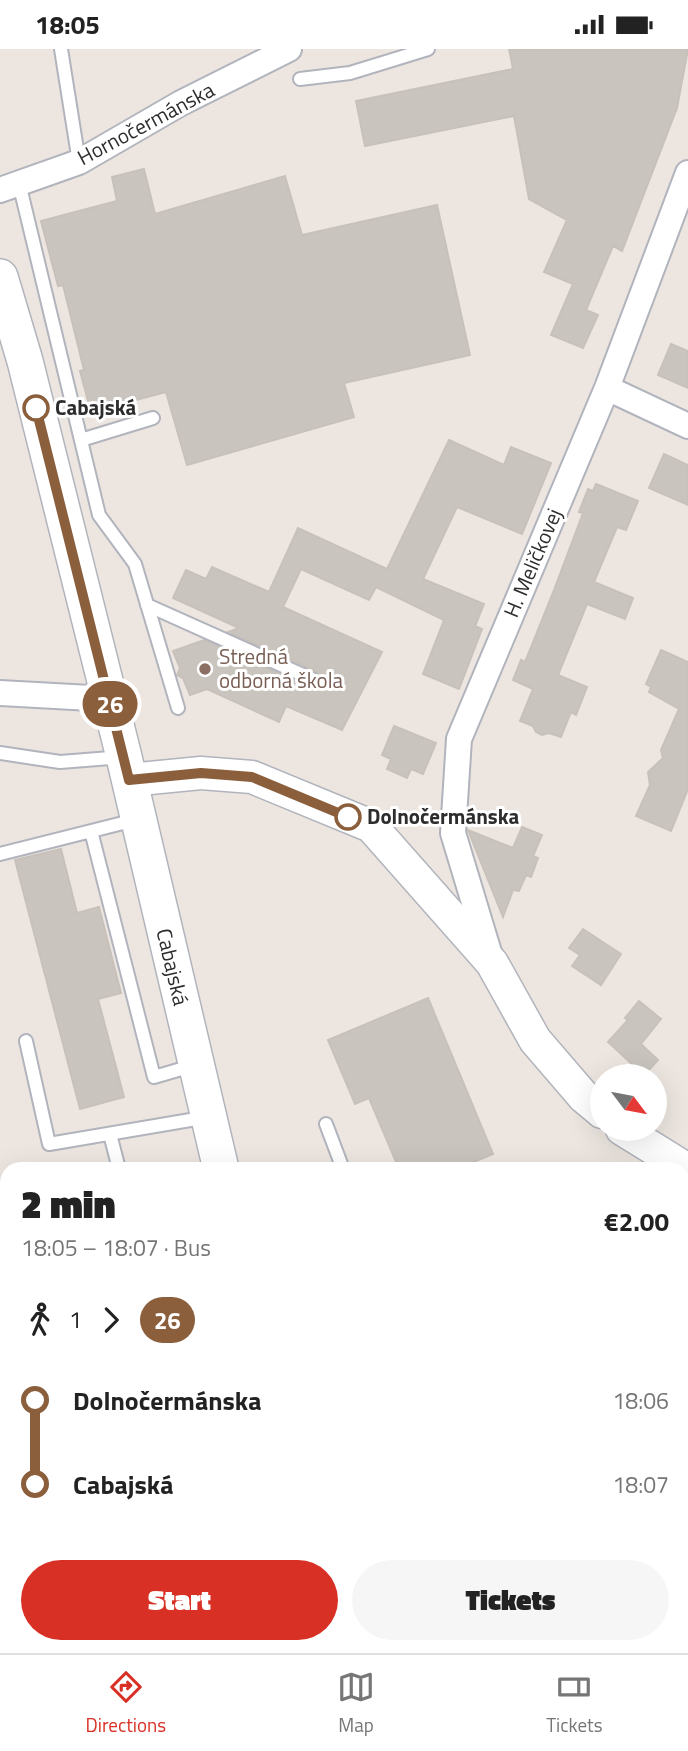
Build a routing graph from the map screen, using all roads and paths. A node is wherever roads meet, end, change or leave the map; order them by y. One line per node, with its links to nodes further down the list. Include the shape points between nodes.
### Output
1 (61, 49): 5 (lane)
2 (289, 49): 5 (street, Hornočermánska, via 181,103)
3 (428, 49): 4 (lane, via 350,73)
4 (300, 79)
5 (79, 162): 7 (street, Hornočermánska)
6 (688, 173): 9 (street, H. Meličkovej)
7 (10, 186): 12 (lane)
8 (0, 277): 16 (main road, Cabajská, via 26,361)
9 (607, 388): 11 (street); 23 (street, H. Meličkovej, via 459,739 453,833)
10 (153, 418): 12 (lane)
11 (688, 426)
12 (81, 440): 13 (lane, via 99,515 135,564)
13 (147, 605): 14 (lane); 17 (lane)
14 (312, 680)
15 (0, 693): 16 (street)
16 (109, 699): 19 (main road, Cabajská)
17 (178, 708)
18 (0, 753): 19 (lane)
19 (126, 769): 20 (main road, Cabajská); 23 (street, via 252,777 371,826)
20 (139, 820): 21 (lane); 25 (main road, Cabajská)
21 (91, 831): 22 (lane); 25 (lane, via 154,1077)
22 (0, 854)
23 (492, 963): 26 (street, via 535,1040)
24 (26, 1041): 29 (lane, via 49,1144)
25 (194, 1065): 27 (main road, Cabajská)
26 (590, 1102)
27 (209, 1117): 29 (lane); 32 (main road, Cabajská)
28 (326, 1123): 33 (lane)
29 (110, 1134): 31 (lane)
30 (641, 1141): 34 (street)
31 (117, 1162)
32 (219, 1162)
33 (340, 1162)
34 (675, 1162)

